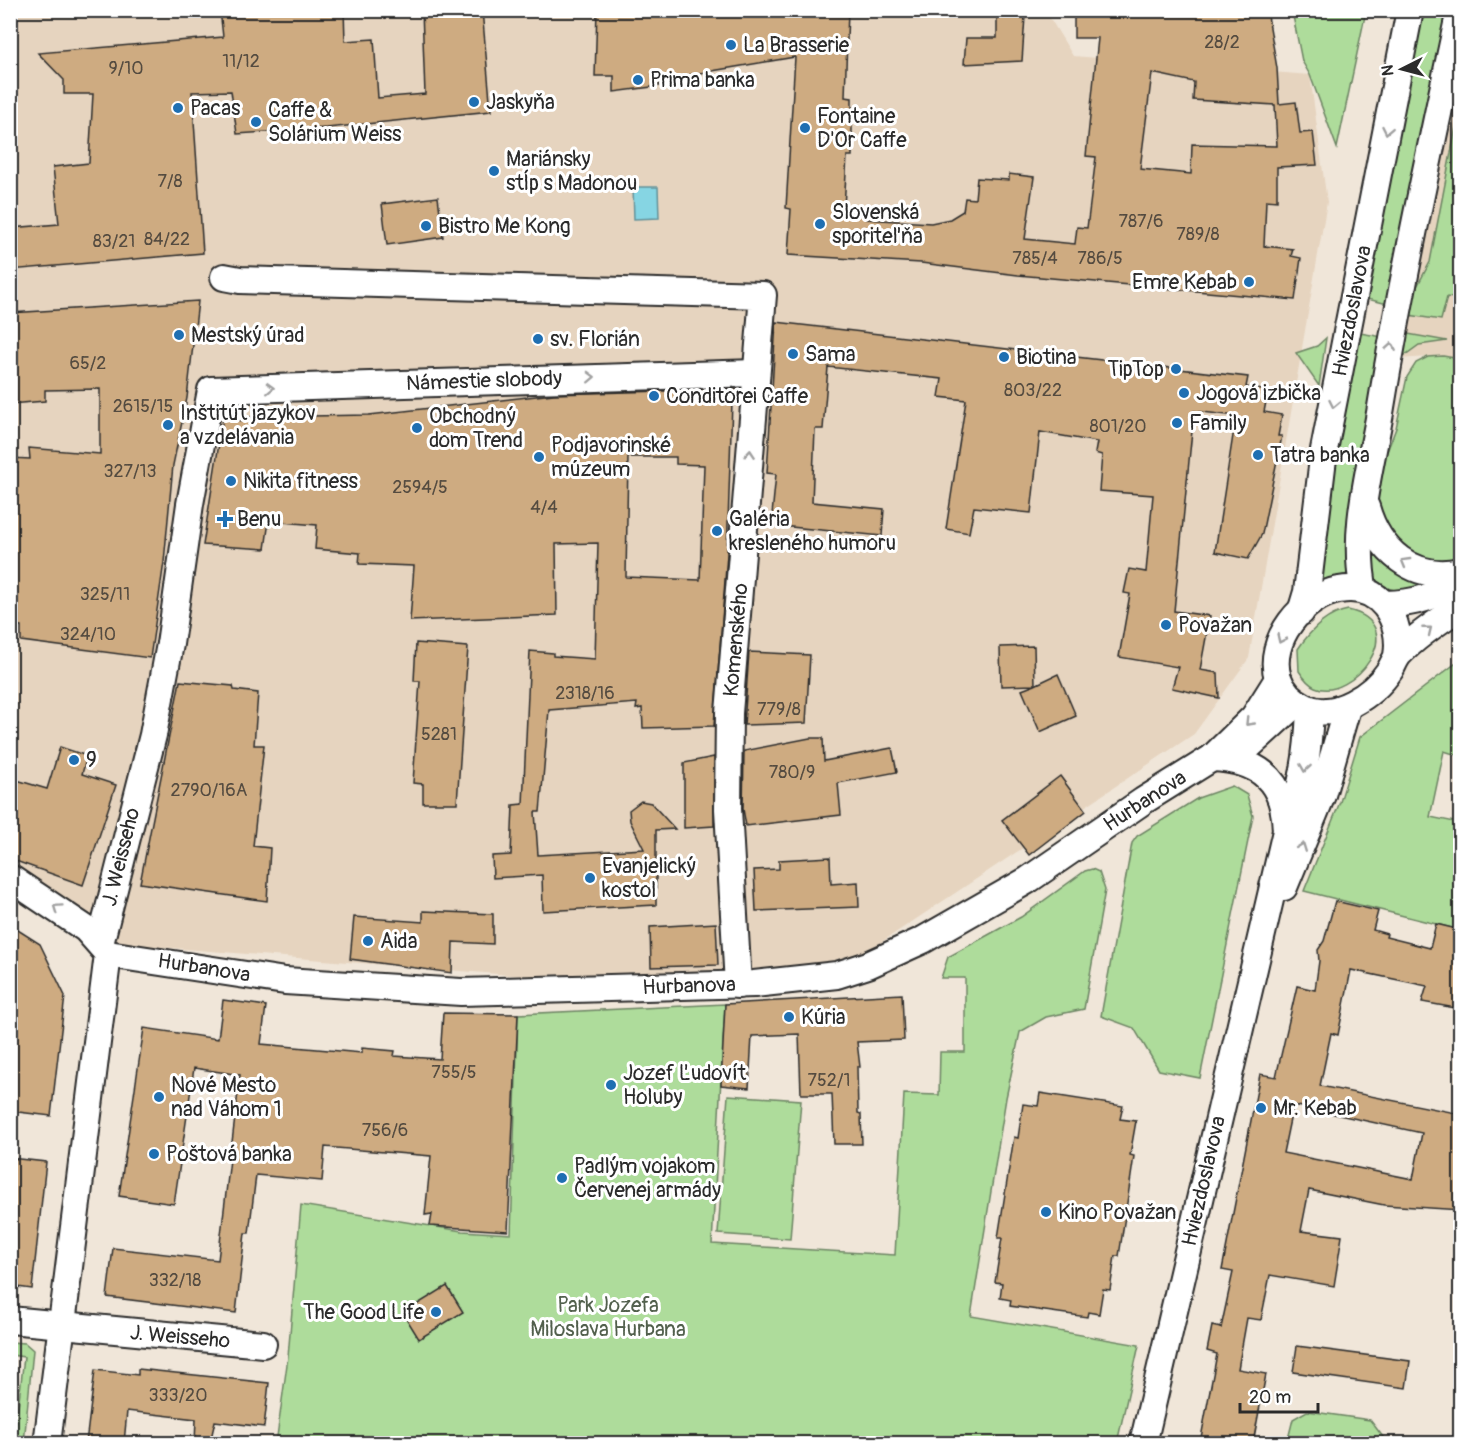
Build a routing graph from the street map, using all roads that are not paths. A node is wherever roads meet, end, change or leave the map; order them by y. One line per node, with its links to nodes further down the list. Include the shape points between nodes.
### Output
1 (1410, 10): 11 (street, Hviezdoslavova, one-way to 11, via 1324,450 1307,592)
2 (1460, 10): 6 (street, one-way to 2, via 1395,322)
3 (224, 277): 4 (street, Komenského, via 763,295)
4 (756, 373): 5 (street, Námestie slobody, one-way to 4); 21 (street, Komenského, one-way to 4, via 728,777 729,713)
5 (211, 390): 20 (street, J. Weisseho, via 153,735)
6 (1364, 501): 7 (street, one-way to 6, via 1434,573 1401,561 1377,536); 9 (street, via 1359,555)
7 (1461, 571)
8 (1461, 577): 9 (street, via 1414,602)
9 (1375, 597): 11 (street, via 1338,590); 12 (street, via 1398,627)
10 (1461, 607): 12 (street, one-way to 10)
11 (1301, 612): 13 (street, one-way to 13, via 1277,647)
12 (1397, 656): 15 (street, via 1390,671)
13 (1278, 679): 14 (street); 16 (street, Hurbanova, one-way to 16)
14 (1303, 706): 15 (street, via 1333,712); 16 (street, Hurbanova); 17 (street, Hviezdoslavova, one-way to 17, via 1308,748 1301,794)
15 (1347, 708): 19 (street, Hviezdoslavova, one-way to 15, via 1290,878 1322,795)
16 (1224, 758): 17 (street, via 1253,765 1267,776 1279,792); 21 (street, Hurbanova, via 1143,801 1028,880 923,940 837,975)
17 (1286, 831): 19 (street, Hviezdoslavova)
18 (10, 878): 20 (street, one-way to 18, via 56,906)
19 (1266, 918): 26 (street, Hviezdoslavova)
20 (104, 949): 21 (street, Hurbanova, via 285,981 461,992); 23 (street, J. Weisseho)
21 (738, 985)
22 (10, 1320): 23 (street)
23 (60, 1325): 24 (street, J. Weisseho); 25 (street, J. Weisseho)
24 (263, 1344)
25 (47, 1443)
26 (1143, 1443)

